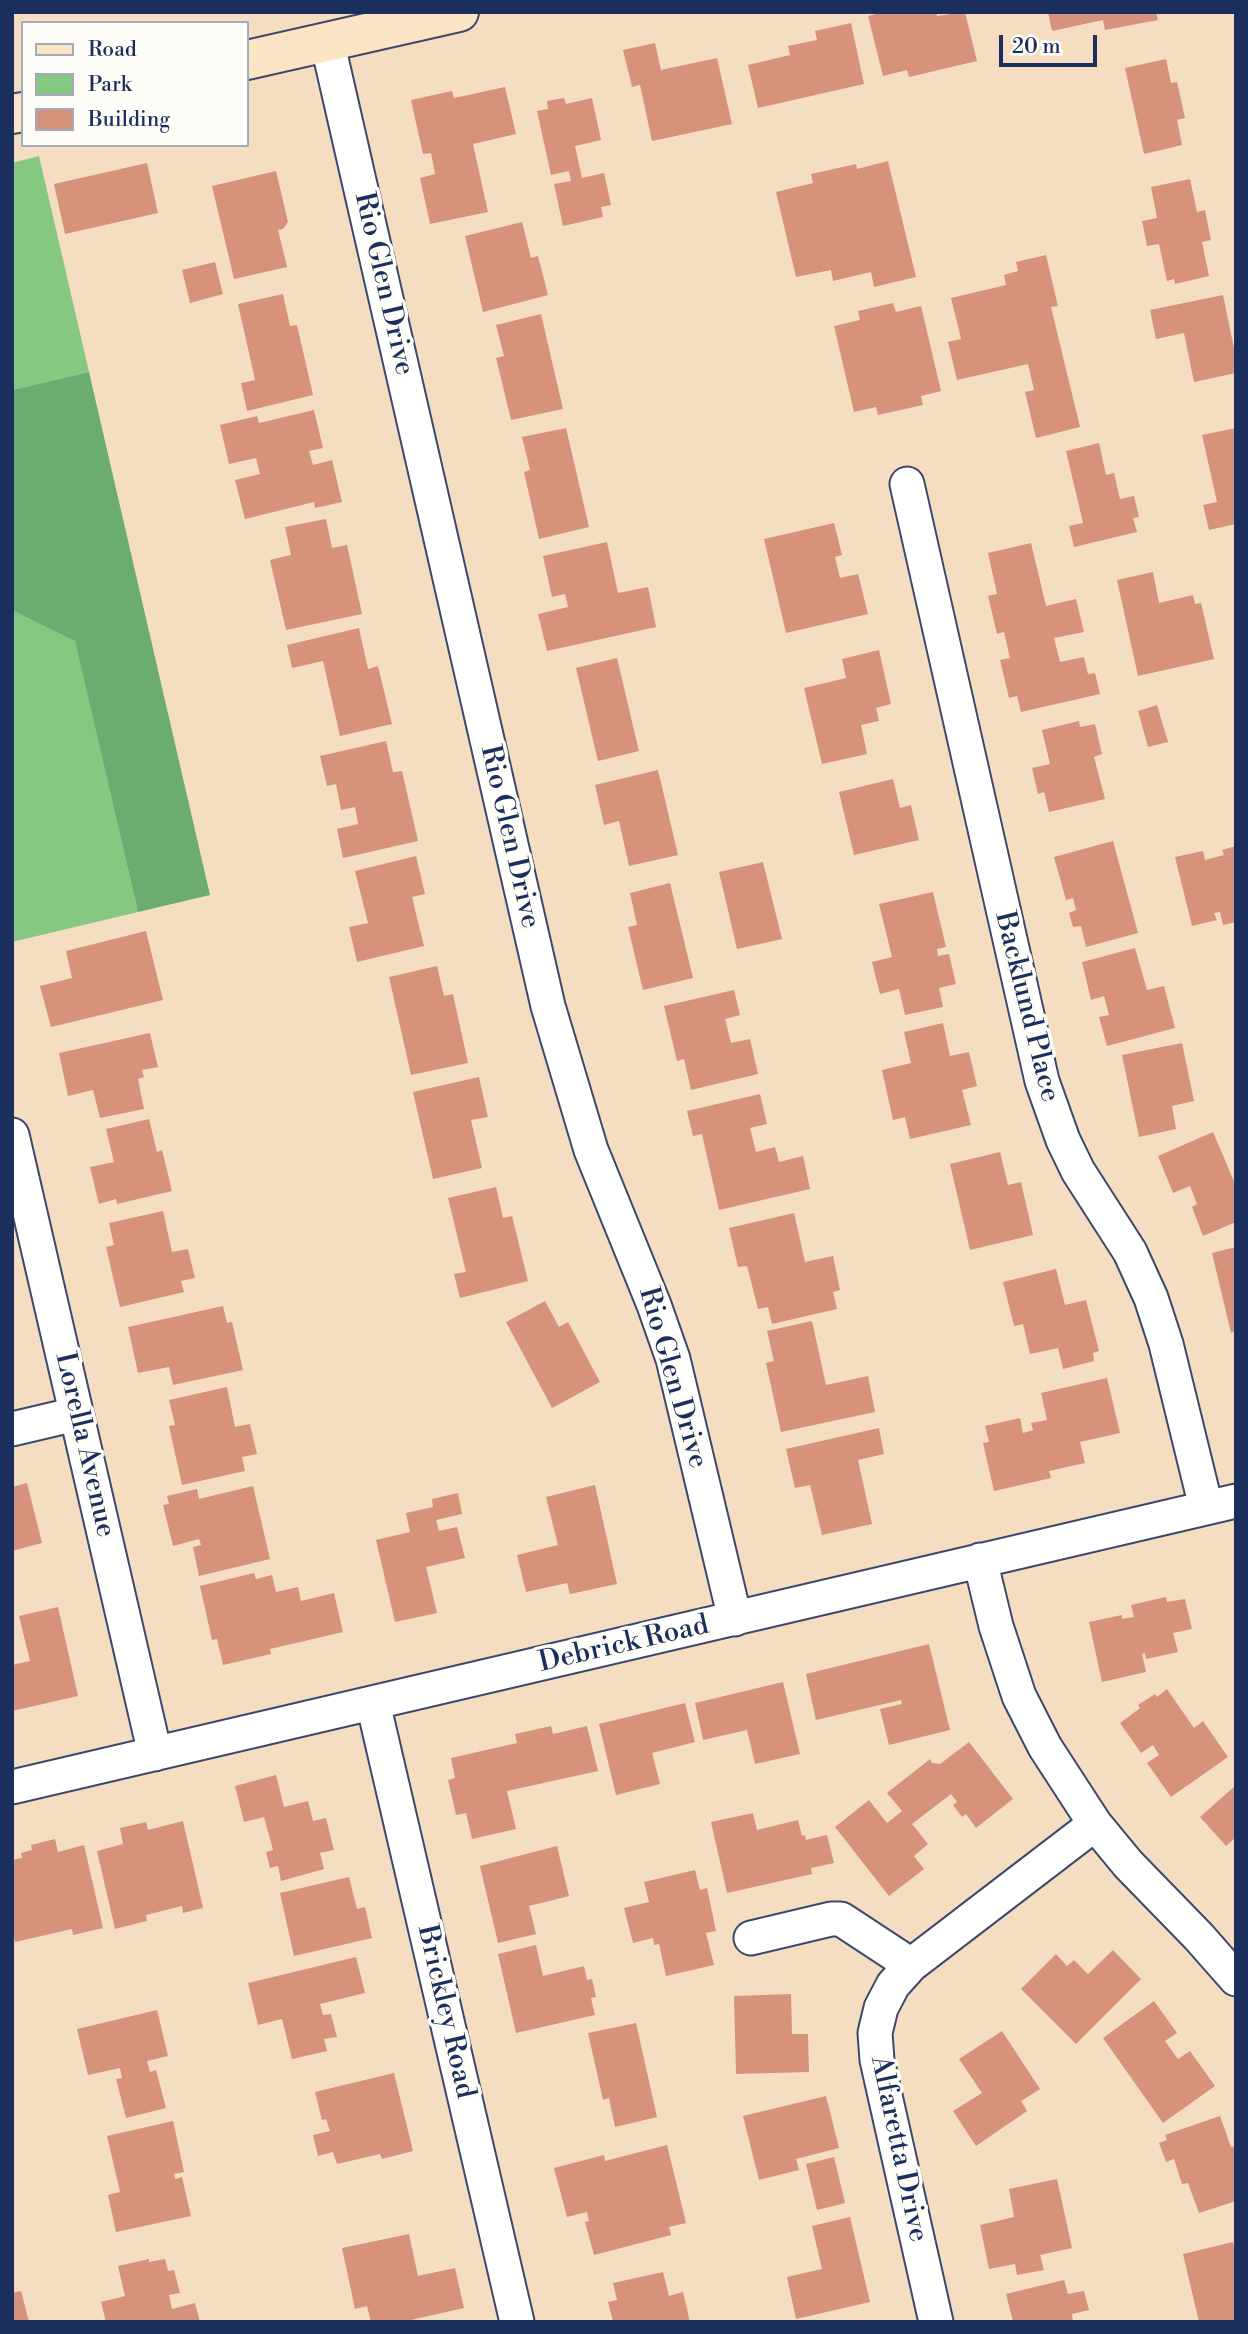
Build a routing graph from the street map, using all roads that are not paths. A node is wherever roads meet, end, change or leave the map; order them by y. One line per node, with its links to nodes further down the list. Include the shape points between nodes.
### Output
1 (446, 14): 2 (main road)
2 (327, 41): 3 (main road); 10 (street, Rio Glen Drive, via 548,1006 591,1150 673,1359)
3 (248, 60)
4 (907, 484): 8 (street, Backlund Place, via 1042,1081 1077,1171 1129,1252 1151,1297)
5 (12, 1135): 6 (street, Lorella Avenue)
6 (76, 1414): 7 (street); 12 (street, Lorella Avenue)
7 (12, 1429)
8 (1221, 1504): 9 (street, Debrick Road)
9 (981, 1560): 10 (street, Debrick Road); 14 (street, via 1019,1696 1045,1747)
10 (735, 1619): 11 (street, Debrick Road)
11 (373, 1703): 12 (street, Debrick Road); 18 (street, Brickley Road)
12 (155, 1754): 13 (street, Debrick Road)
13 (12, 1787)
14 (1095, 1824): 16 (street, Alfaretta Drive); 17 (street)
15 (751, 1938): 16 (street, via 841,1919)
16 (911, 1965): 19 (street, Alfaretta Drive, via 881,2008 874,2045)
17 (1236, 1979)
18 (517, 2322)
19 (936, 2322)

